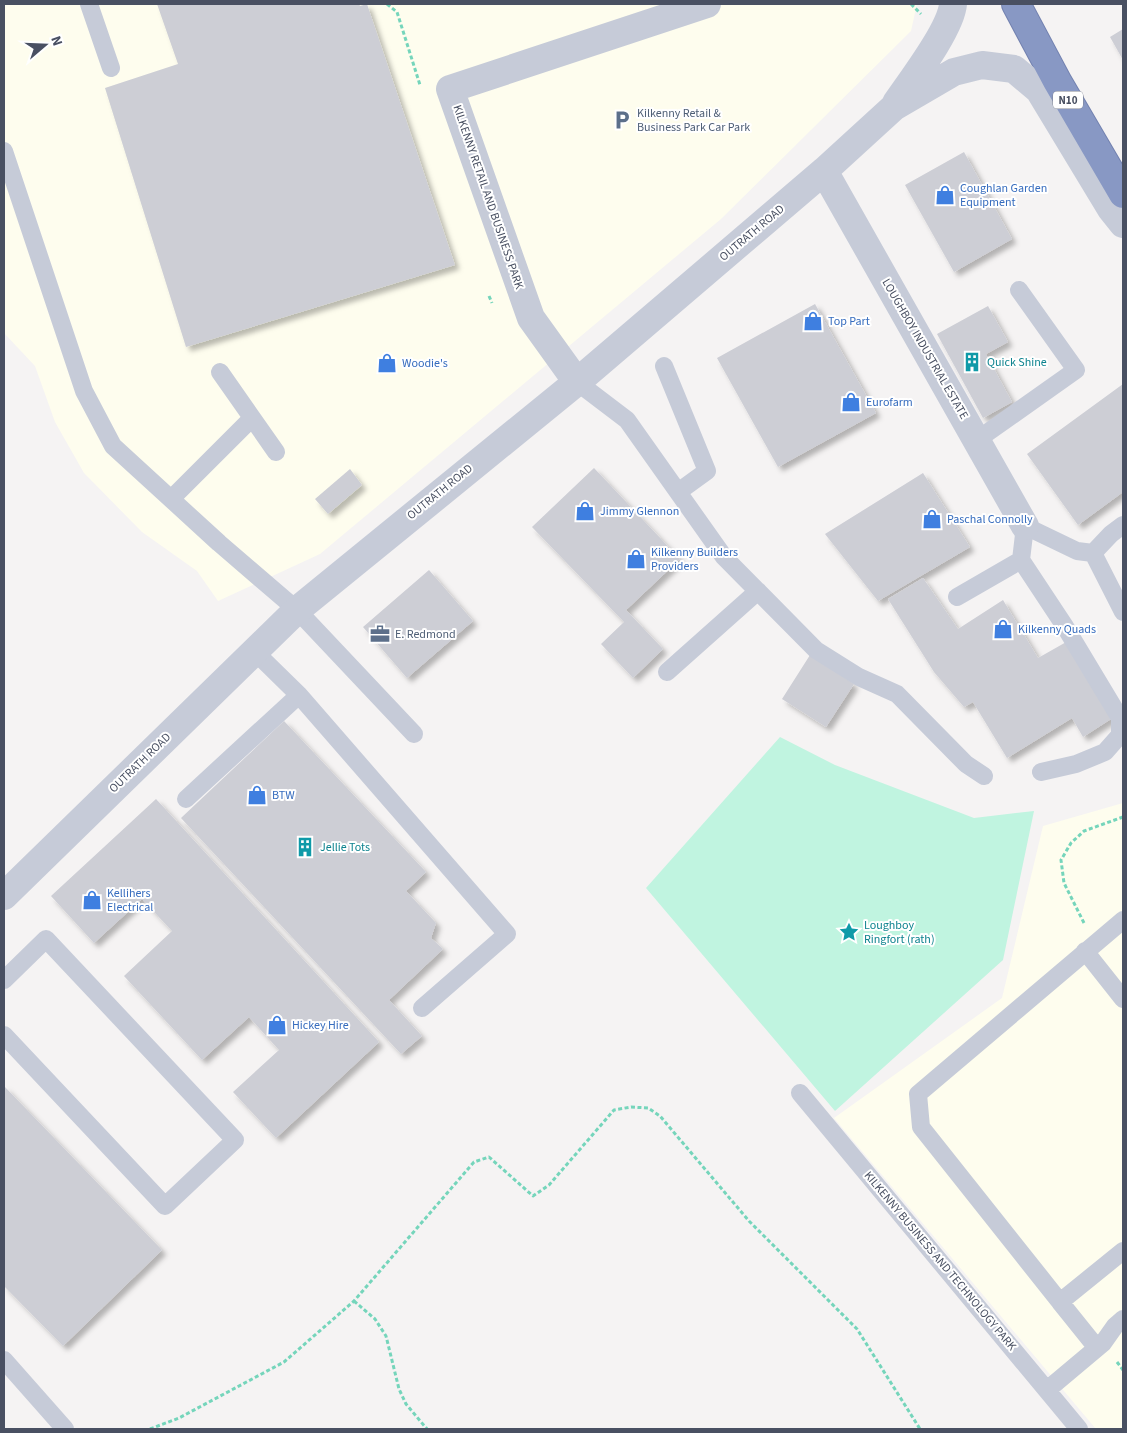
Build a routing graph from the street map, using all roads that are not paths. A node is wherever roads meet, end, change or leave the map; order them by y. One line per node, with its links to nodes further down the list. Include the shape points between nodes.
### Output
1 (89, 4): 5 (lane)
2 (707, 4): 14 (street, KILKENNY RETAIL AND BUSINESS PARK, via 450,89 531,318)
3 (952, 4): 6 (street, OUTRATH ROAD, via 943,31)
4 (1016, 4): 9 (highway, N10)
5 (111, 68)
6 (894, 107): 8 (street, OUTRATH ROAD); 10 (street, OUTRATH ROAD, via 954,72 982,64 1014,69 1039,90)
7 (4, 151): 19 (lane, via 84,391 113,446)
8 (824, 171): 14 (street, OUTRATH ROAD); 16 (street, LOUGHBOY INDUSTRIAL ESTATE)
9 (1123, 194)
10 (1123, 224)
11 (1019, 290): 16 (lane, via 1076,370)
12 (664, 366): 18 (lane, via 707,471)
13 (220, 372): 15 (lane)
14 (577, 382): 18 (lane, via 627,420); 26 (street, OUTRATH ROAD)
15 (252, 418): 17 (lane); 19 (lane)
16 (977, 440): 21 (street, LOUGHBOY INDUSTRIAL ESTATE)
17 (276, 452)
18 (678, 492): 24 (lane, via 724,557)
19 (171, 499): 26 (lane)
20 (1123, 525): 22 (lane)
21 (1025, 526): 22 (lane, via 1077,551); 23 (lane)
22 (1093, 553): 27 (lane)
23 (1021, 560): 25 (lane); 32 (lane, via 1120,718 1120,735 1105,752 1076,764)
24 (758, 591): 29 (lane); 33 (lane, via 816,650 859,677 897,694 966,764)
25 (957, 597)
26 (297, 610): 28 (street, OUTRATH ROAD); 31 (lane)
27 (1123, 612)
28 (254, 651): 30 (lane); 35 (street, OUTRATH ROAD)
29 (667, 672)
30 (299, 695): 34 (lane); 40 (lane, via 507,934)
31 (414, 734)
32 (1041, 772)
33 (984, 776)
34 (186, 798)
35 (4, 896)
36 (1123, 920): 37 (lane)
37 (1090, 947): 39 (lane); 44 (lane, via 918,1094 921,1127)
38 (7, 969): 41 (lane, via 46,939 235,1140 166,1206)
39 (1123, 999)
40 (422, 1008)
41 (4, 1034)
42 (800, 1093): 49 (lane, KILKENNY BUSINESS AND TECHNOLOGY PARK)
43 (1123, 1251): 44 (lane)
44 (1060, 1302): 47 (lane)
45 (1123, 1319): 47 (lane)
46 (1123, 1338): 47 (lane)
47 (1100, 1346): 49 (lane)
48 (4, 1360): 50 (lane)
49 (1047, 1390): 51 (lane, KILKENNY BUSINESS AND TECHNOLOGY PARK)
50 (65, 1429)
51 (1079, 1429)

